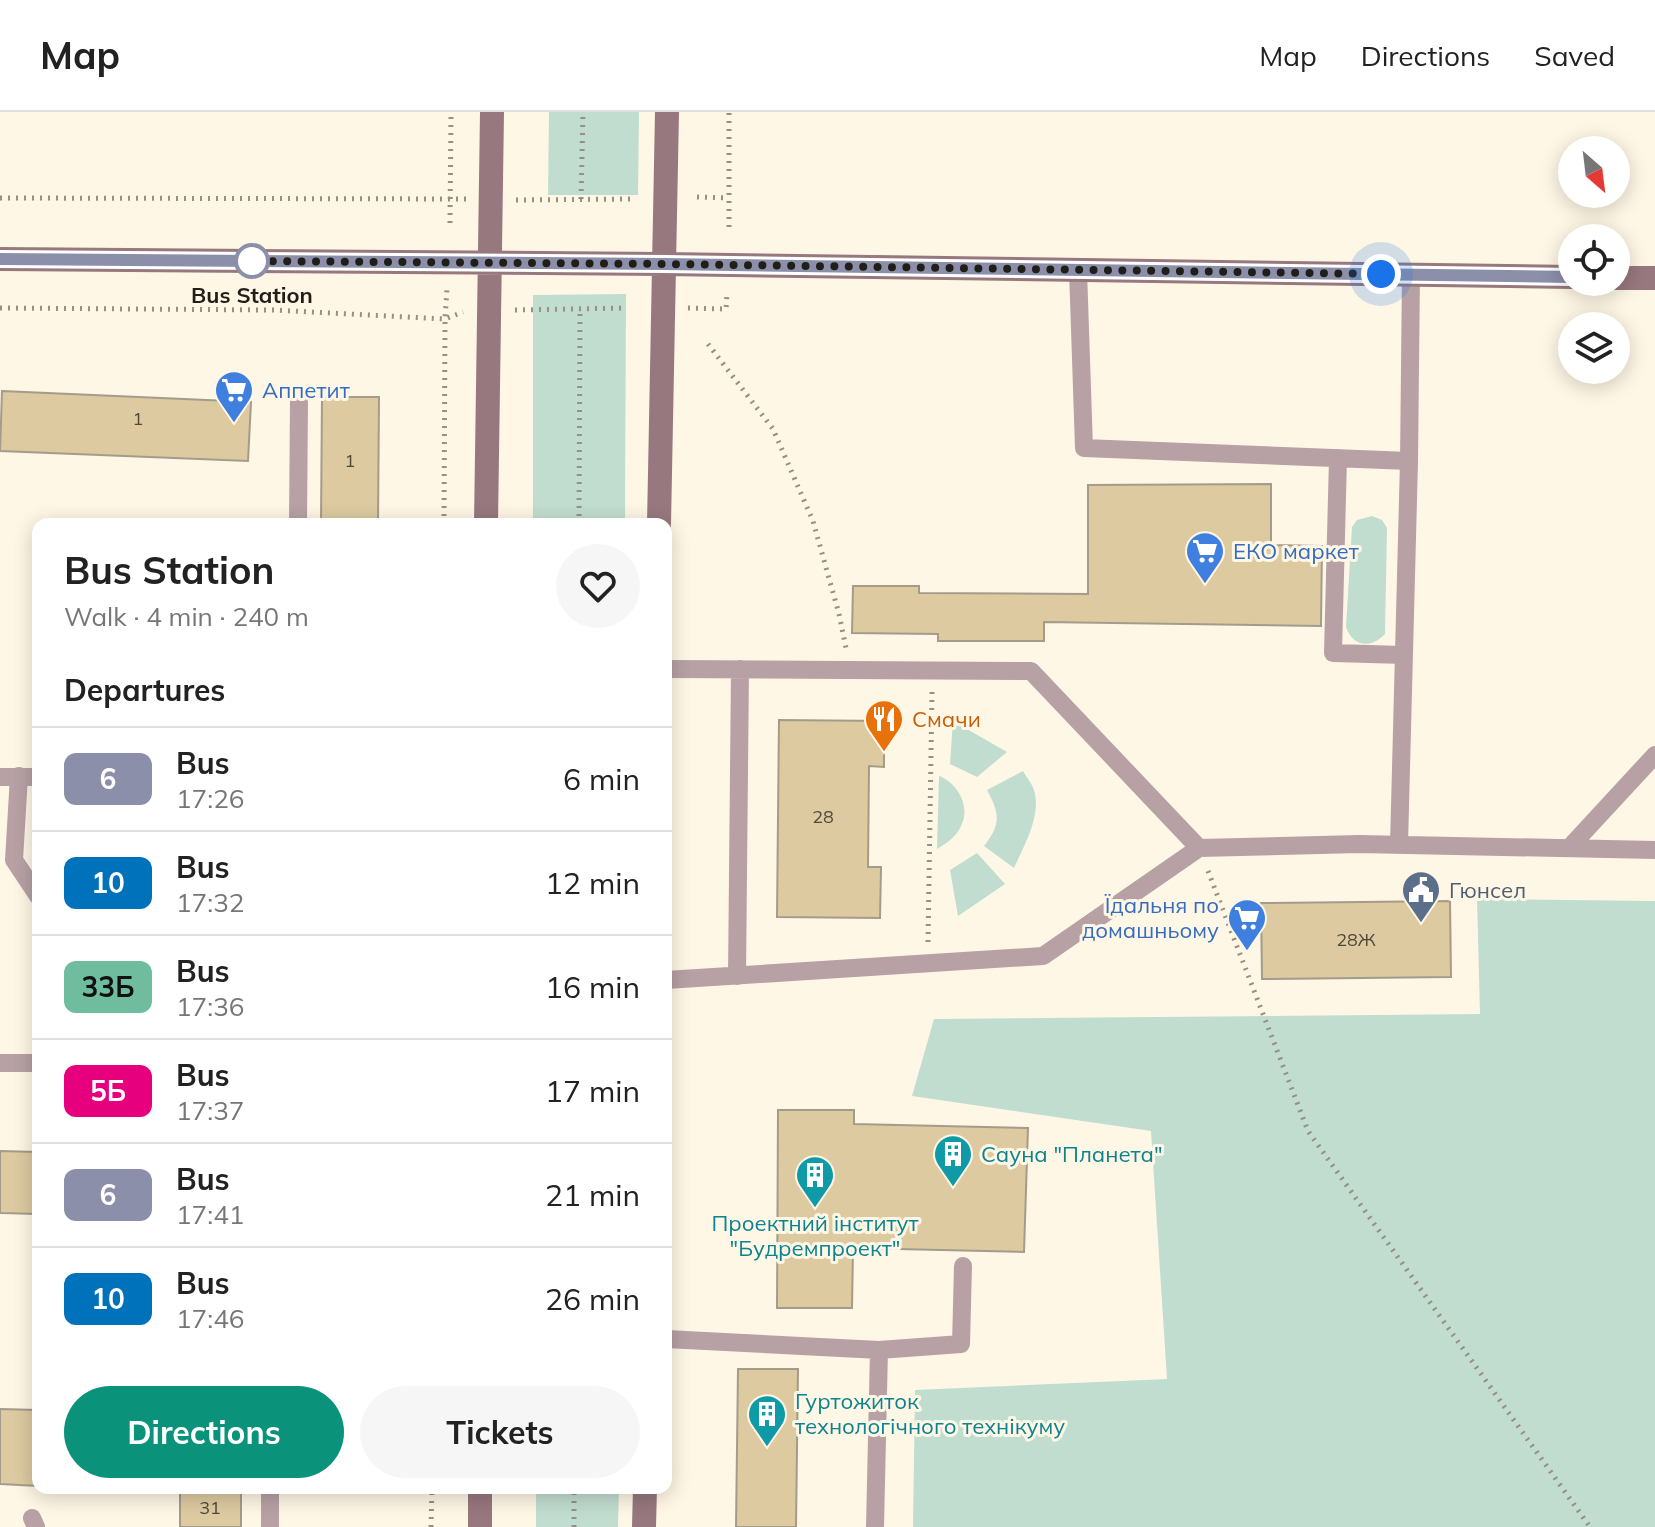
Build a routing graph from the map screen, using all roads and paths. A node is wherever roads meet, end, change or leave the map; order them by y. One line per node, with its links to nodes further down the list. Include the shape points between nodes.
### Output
1 (451, 112): 9 (path)
2 (492, 112): 17 (street)
3 (583, 112): 11 (path)
4 (667, 112): 18 (street)
5 (729, 112): 8 (path)
6 (697, 197): 8 (path)
7 (0, 198): 9 (path)
8 (729, 198): 15 (path)
9 (450, 199): 10 (path); 14 (path)
10 (467, 199)
11 (581, 199): 12 (path); 13 (path)
12 (634, 199)
13 (515, 200)
14 (450, 223)
15 (729, 227)
16 (0, 259): 17 (street)
17 (489, 262): 18 (street); 39 (street)
18 (665, 264): 19 (street); 41 (street)
19 (1078, 270): 20 (street); 35 (lane, via 1084,448)
20 (1411, 275): 21 (street); 36 (lane)
21 (1558, 277)
22 (1630, 278): 23 (street)
23 (1655, 278)
24 (447, 284): 32 (path)
25 (727, 293): 28 (path, via 726,309)
26 (0, 308): 32 (path, via 273,310)
27 (626, 308): 31 (path)
28 (687, 308)
29 (467, 310): 32 (path)
30 (513, 310): 31 (path)
31 (580, 310): 40 (path)
32 (445, 319): 38 (path)
33 (708, 344): 45 (path, via 773,429 813,521)
34 (299, 401): 37 (lane)
35 (1338, 458): 36 (lane); 42 (lane, via 1333,653)
36 (1409, 461): 42 (lane)
37 (298, 518)
38 (444, 518)
39 (486, 518)
40 (579, 518)
41 (659, 518)
42 (1404, 655): 50 (lane)
43 (672, 669): 44 (lane)
44 (740, 669): 45 (lane); 56 (lane)
45 (850, 670): 46 (lane)
46 (932, 671): 51 (lane, via 1031,671); 55 (path)
47 (1655, 755): 52 (lane)
48 (0, 777): 49 (lane)
49 (29, 777): 54 (lane, via 14,860)
50 (1399, 845): 51 (lane); 52 (lane)
51 (1199, 848): 55 (lane, via 1043,956); 74 (path, via 1308,1131)
52 (1569, 848): 53 (lane)
53 (1655, 850)
54 (32, 887)
55 (928, 963): 56 (lane)
56 (737, 976): 57 (lane)
57 (672, 980)
58 (0, 1063): 59 (lane)
59 (32, 1063)
60 (963, 1266): 62 (lane, via 961,1344)
61 (672, 1339): 62 (lane)
62 (879, 1350): 73 (lane)
63 (270, 1494): 68 (lane)
64 (432, 1494): 69 (path)
65 (480, 1494): 70 (street)
66 (574, 1494): 71 (path)
67 (645, 1494): 72 (street)
68 (270, 1527)
69 (431, 1527)
70 (480, 1527)
71 (574, 1527)
72 (644, 1527)
73 (875, 1527)
74 (1590, 1527)

